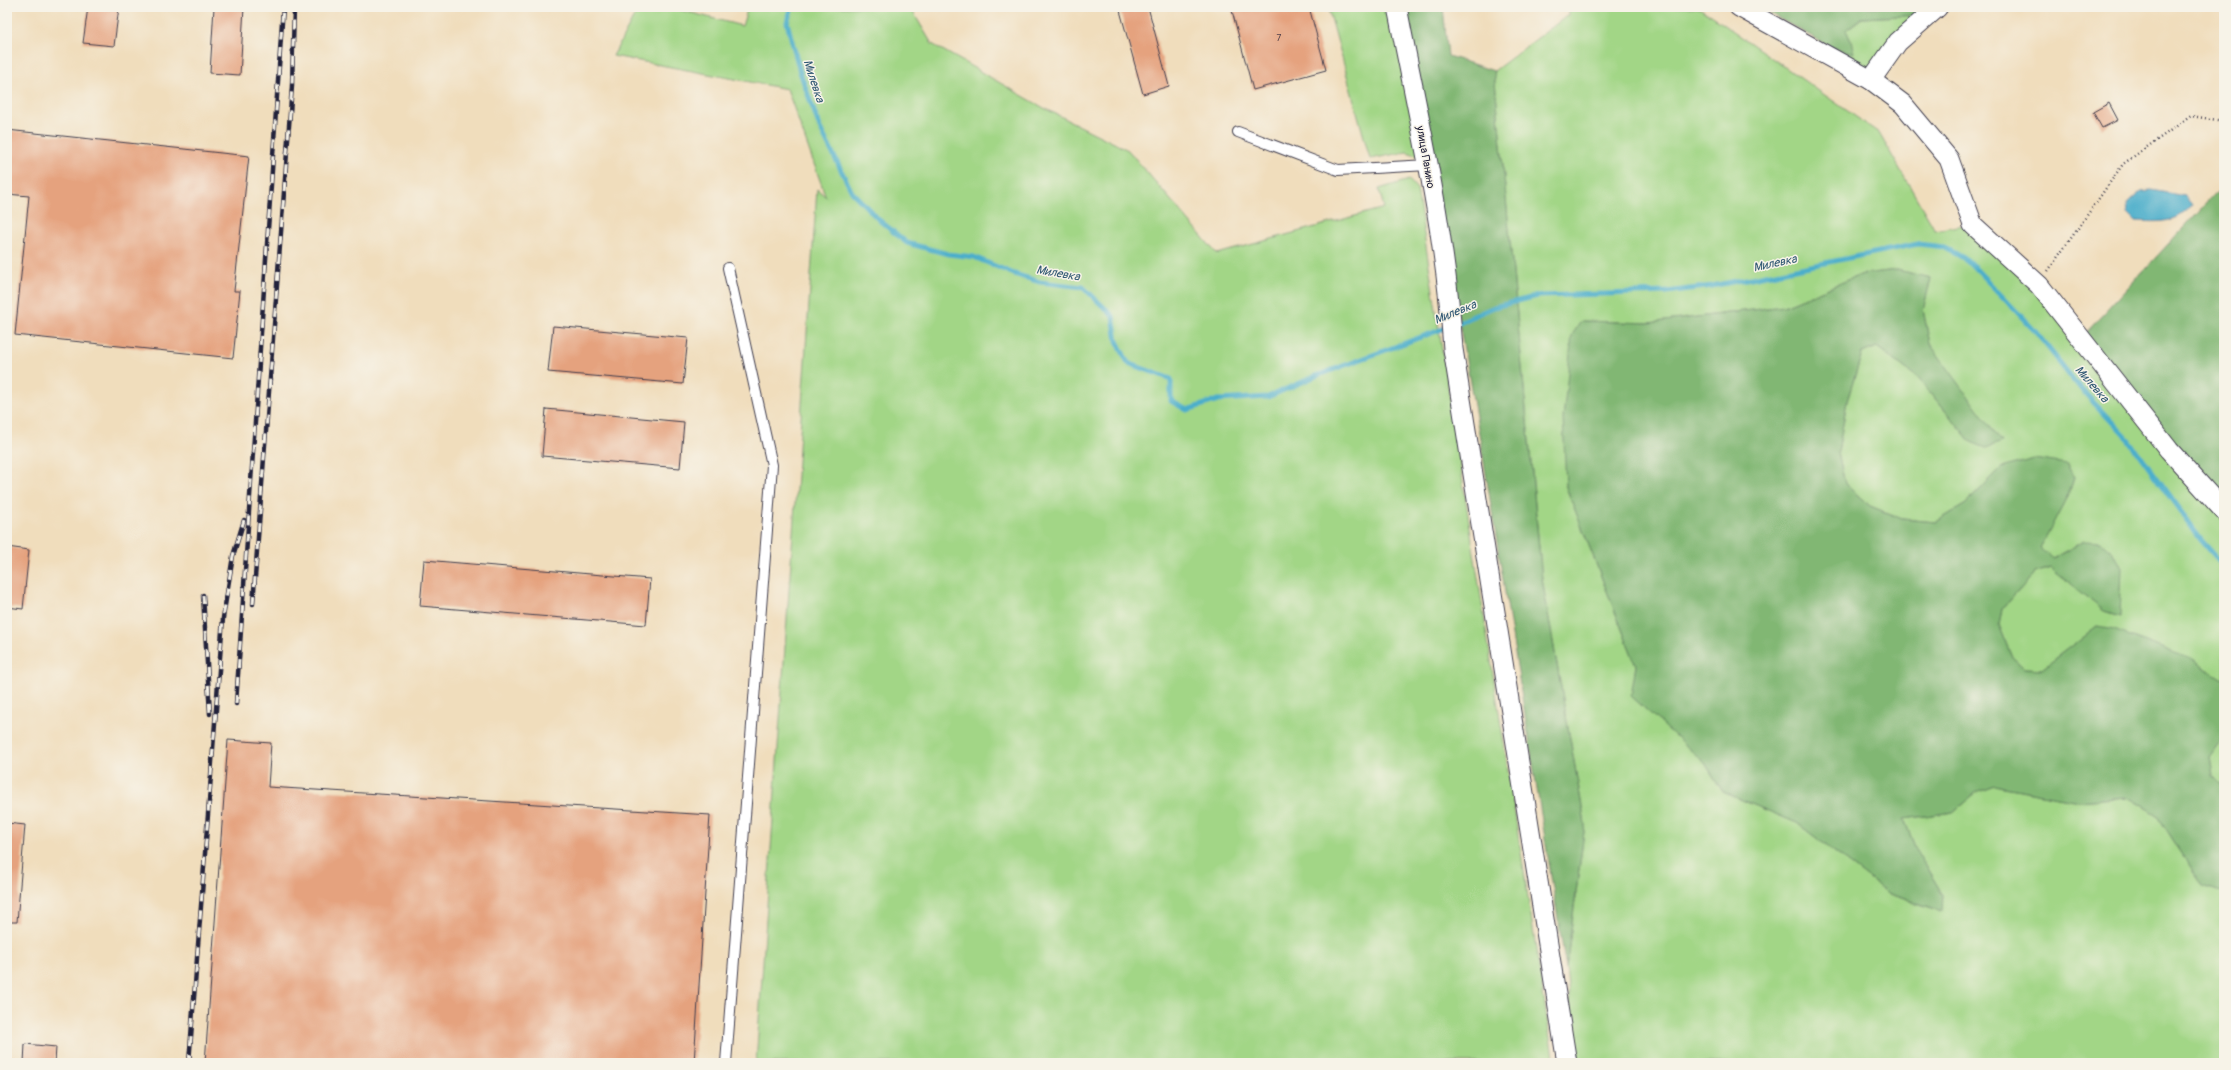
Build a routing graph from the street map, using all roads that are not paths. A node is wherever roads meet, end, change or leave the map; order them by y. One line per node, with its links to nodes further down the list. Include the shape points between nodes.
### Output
1 (1397, 7): 6 (street, улица Панино)
2 (1739, 7): 4 (street)
3 (1938, 7): 4 (street, via 1898,42)
4 (1871, 80): 8 (street, via 1903,104 1949,159 1973,225 2039,285 2169,450)
5 (1238, 132): 6 (lane, via 1338,170)
6 (1428, 165): 10 (street, улица Панино, via 1450,309 1453,350)
7 (728, 268): 9 (lane, via 772,465)
8 (2224, 511)
9 (726, 1063)
10 (1567, 1063)

